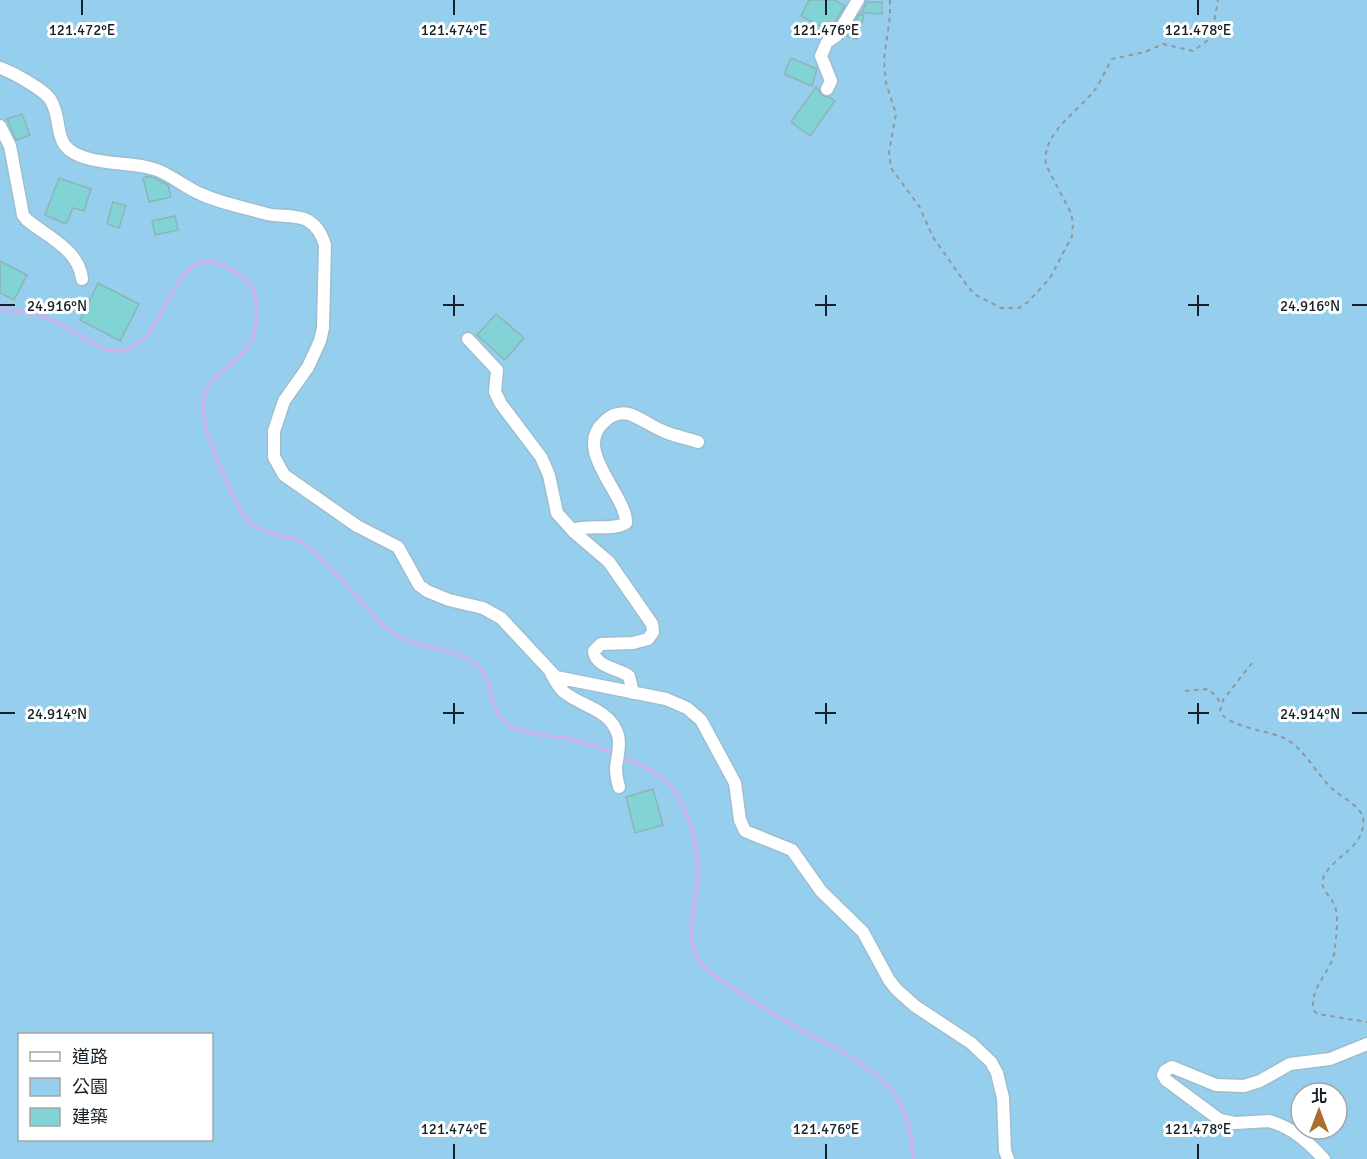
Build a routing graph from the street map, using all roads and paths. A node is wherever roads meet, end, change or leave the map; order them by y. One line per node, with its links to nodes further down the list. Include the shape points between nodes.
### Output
1 (858, 0): 5 (street, via 821,56 831,81)
2 (890, 0): 3 (path, via 884,59 886,83 896,114 889,152 891,168 968,287 990,304 1011,310 1028,302 1050,278 1071,236 1071,213 1046,165 1052,137 1095,89 1112,59 1163,44 1193,51 1211,38)
3 (1218, 0)
4 (0, 68): 12 (street, via 51,100 64,143 80,156 158,170 204,196 268,214 299,217 312,224 325,245 322,328 315,352 284,401 274,431 272,445 278,466 307,492 398,548 419,585 427,591 483,608 501,618)
5 (827, 89)
6 (0, 126): 7 (street, via 10,146 23,215 75,257)
7 (82, 279)
8 (468, 339): 10 (street, via 496,370 495,392 541,457 555,507)
9 (698, 442): 10 (street, via 664,432 628,414 611,416 596,433 594,446 626,523)
10 (572, 530): 14 (street, via 609,562 652,624 653,632 648,639 601,644 594,651 600,662 629,676)
11 (1252, 663): 15 (path)
12 (551, 673): 14 (street, via 570,681); 16 (street, via 566,694 600,711 612,723 620,746 616,769)
13 (1185, 691): 15 (path, via 1208,689)
14 (633, 693): 19 (street, via 676,703 701,720 733,776 745,831 792,850 821,891 864,932 897,990 991,1062 1001,1085)
15 (1221, 705): 17 (path, via 1220,711 1227,719 1292,743 1327,784 1361,813 1365,828 1362,836 1355,848 1326,872 1323,880 1322,886 1337,915 1335,952 1312,1006 1318,1014)
16 (619, 787)
17 (1367, 1022)
18 (1367, 1044): 20 (street, via 1330,1059 1290,1064 1260,1082 1244,1086 1216,1085 1172,1067 1163,1075 1214,1117 1226,1122 1275,1123 1302,1137)
19 (1008, 1159)
20 (1324, 1159)

